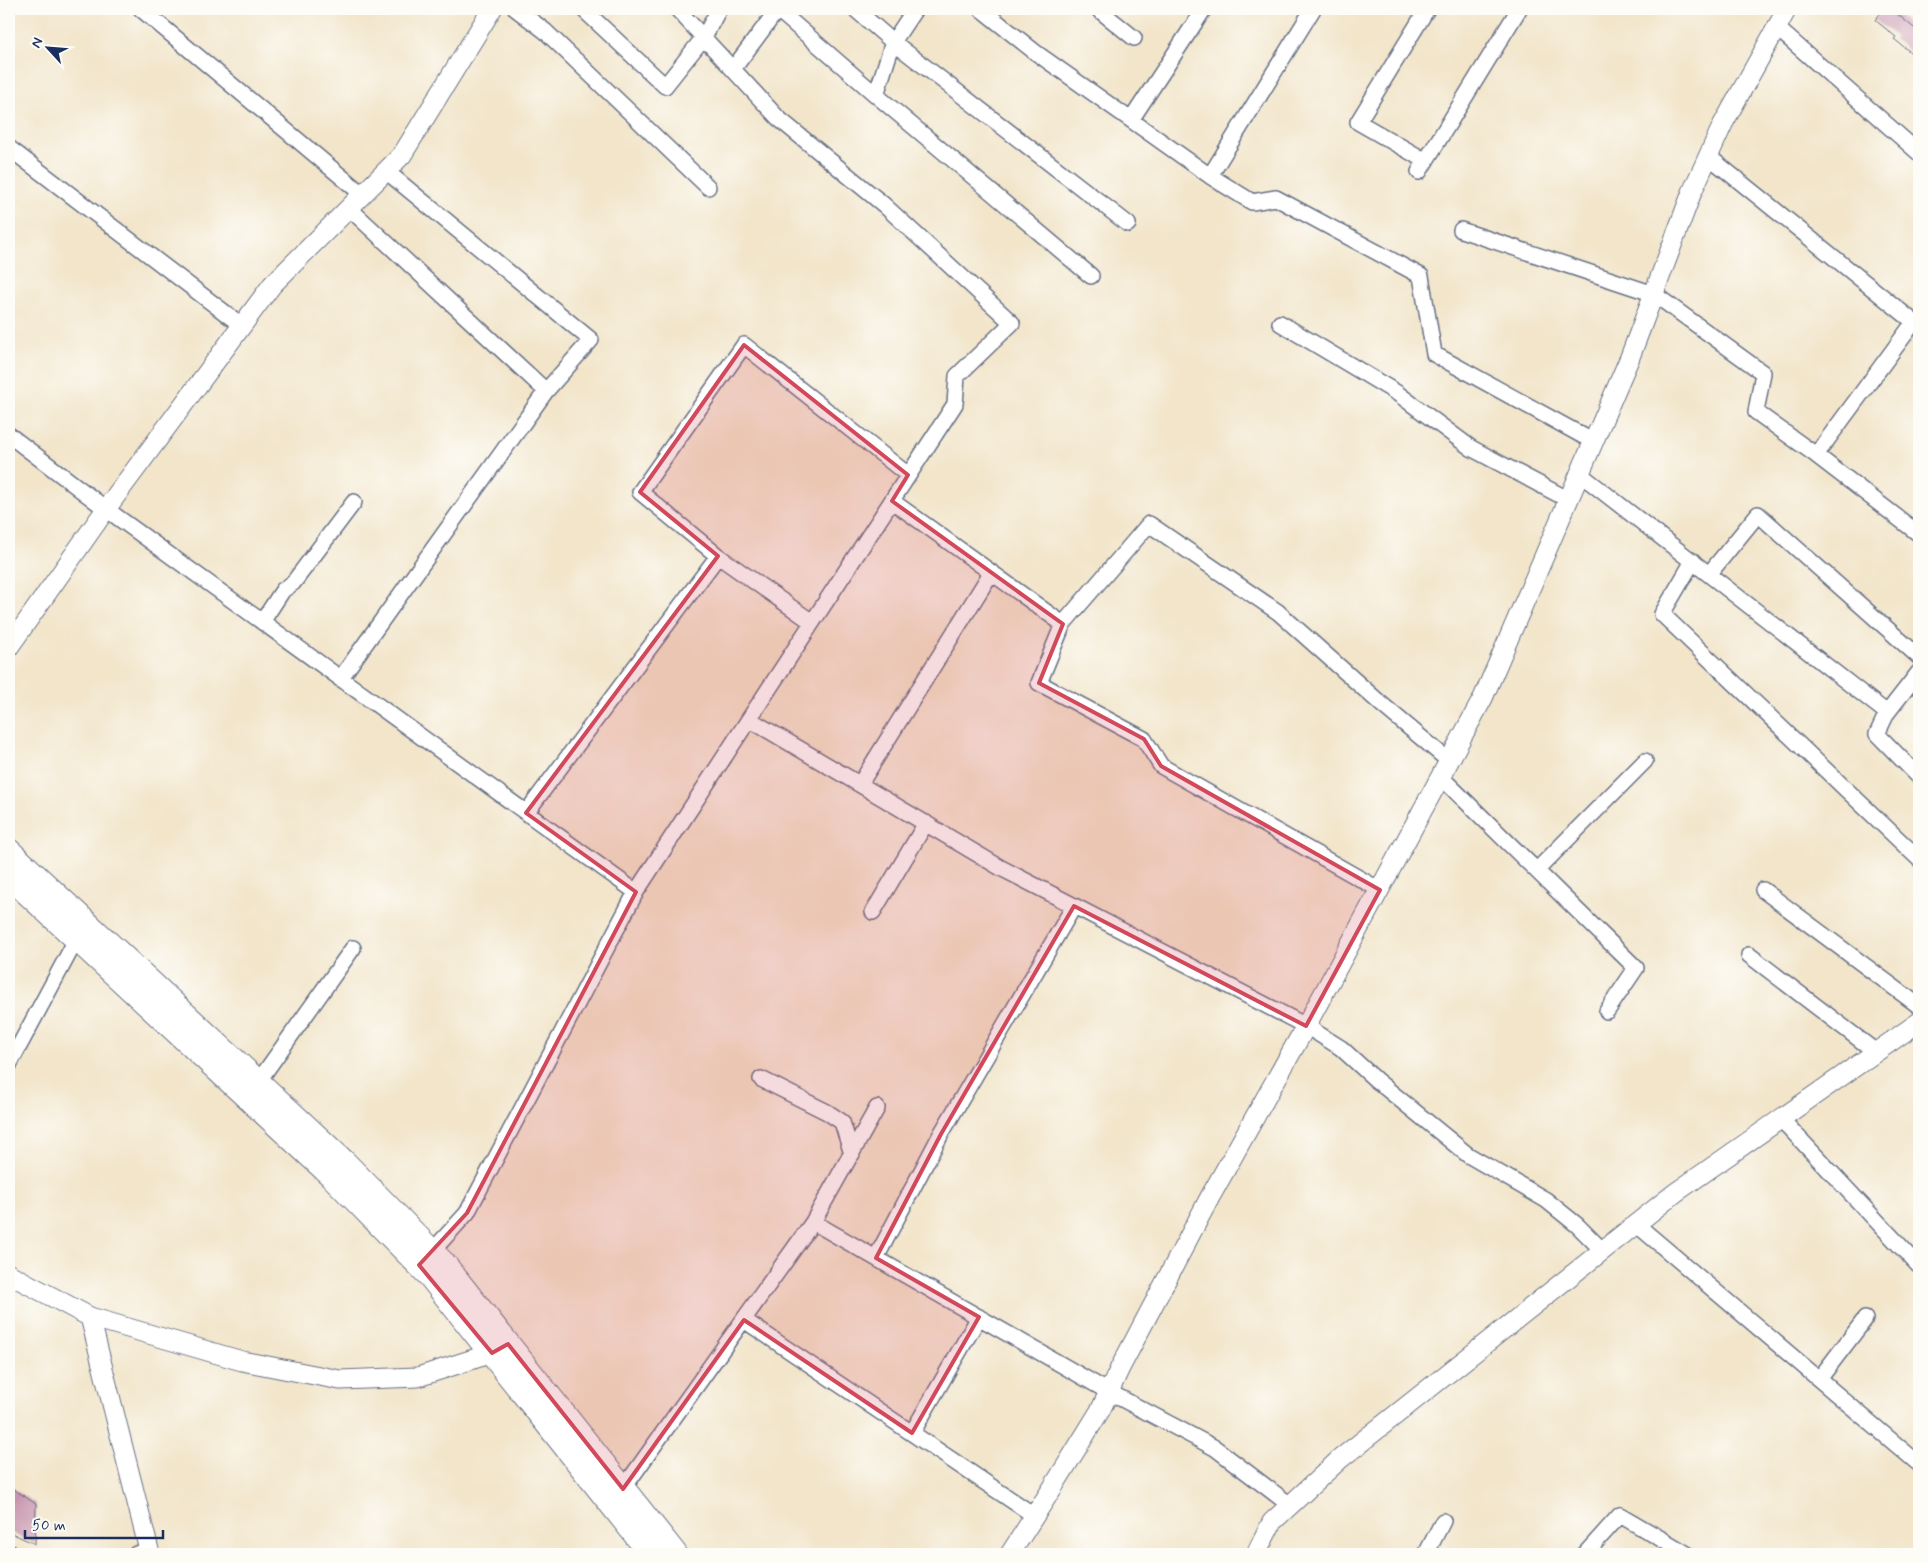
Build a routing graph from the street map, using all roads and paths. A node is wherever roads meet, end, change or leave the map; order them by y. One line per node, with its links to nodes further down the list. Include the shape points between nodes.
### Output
1 (141, 9): 30 (street)
2 (492, 9): 27 (street, via 402,155)
3 (516, 9): 29 (street, via 545,30)
4 (583, 9): 18 (street, via 665,86)
5 (677, 9): 18 (street)
6 (720, 9): 18 (street)
7 (778, 9): 21 (street); 22 (street)
8 (855, 9): 20 (street)
9 (915, 9): 20 (street)
10 (981, 9): 23 (street)
11 (1098, 9): 19 (street)
12 (1204, 9): 23 (street)
13 (1313, 9): 28 (street)
14 (1427, 9): 15 (street, via 1358,122 1422,166)
15 (1519, 9)
16 (1787, 9): 17 (street)
17 (1776, 27): 25 (street); 26 (street)
18 (704, 37): 21 (street)
19 (1134, 38)
20 (893, 42): 22 (street); 32 (street)
21 (733, 69): 44 (street, via 778,118 884,205 1012,323 957,376 955,404)
22 (876, 95): 34 (street)
23 (1131, 120): 28 (street)
24 (9, 148): 38 (street)
25 (1919, 153)
26 (1708, 156): 35 (street); 36 (street)
27 (386, 171): 30 (street); 39 (street, via 591,340)
28 (1210, 176): 41 (street, via 1252,202 1276,198 1421,276 1434,354)
29 (708, 187)
30 (362, 194): 31 (street)
31 (349, 208): 38 (street, via 272,285); 39 (street)
32 (1128, 224)
33 (1461, 230): 35 (street)
34 (1091, 276)
35 (1654, 294): 41 (street); 42 (street, via 1762,373 1756,412)
36 (1917, 319): 42 (street)
37 (1280, 323): 45 (street, via 1398,393 1471,448)
38 (241, 326): 48 (street)
39 (546, 391): 60 (street)
40 (9, 436): 48 (street)
41 (1594, 442): 43 (street)
42 (1816, 455): 49 (street)
43 (1580, 474): 45 (street); 51 (street)
44 (908, 475): 46 (street); 50 (street, via 744,345 640,492)
45 (1569, 500): 64 (street, via 1483,698)
46 (892, 501): 52 (street); 55 (street)
47 (354, 502): 54 (street, via 293,583 283,590)
48 (106, 509): 54 (street); 57 (street)
49 (1919, 534)
50 (718, 556): 55 (street); 67 (street)
51 (1693, 561): 53 (street); 70 (street, via 1662,614)
52 (991, 573): 56 (street); 66 (street)
53 (1709, 574): 58 (street, via 1758,514); 61 (street)
54 (262, 622): 60 (street)
55 (812, 622): 62 (street)
56 (1063, 624): 64 (street, via 1149,524 1278,612 1380,703); 73 (street, via 1039,683 1144,739 1161,766)
57 (9, 647)
58 (1919, 657)
59 (1919, 672): 61 (street)
60 (340, 679): 67 (street)
61 (1887, 713): 65 (street, via 1877,734)
62 (749, 719): 66 (street); 75 (street)
63 (1645, 761): 71 (street)
64 (1445, 769): 71 (street); 73 (street)
65 (1919, 777)
66 (860, 784): 68 (street)
67 (526, 813): 75 (street)
68 (926, 824): 76 (street); 77 (street)
69 (9, 850): 88 (main road)
70 (1919, 859)
71 (1537, 870): 82 (street, via 1636,968)
72 (9, 876): 78 (main road)
73 (1380, 890): 84 (street)
74 (1763, 890): 81 (street)
75 (636, 892): 95 (street, via 467,1213)
76 (1074, 906): 84 (street); 96 (street, via 941,1134)
77 (873, 912)
78 (76, 940): 86 (street); 95 (main road)
79 (353, 948): 88 (street)
80 (1749, 955): 85 (street)
81 (1919, 1006)
82 (1607, 1010)
83 (1919, 1022): 85 (street)
84 (1306, 1026): 94 (street, via 1341,1048 1468,1155 1546,1200); 105 (street, via 1210,1197)
85 (1876, 1052): 90 (street)
86 (9, 1065)
87 (761, 1079): 91 (street, via 842,1122)
88 (258, 1082): 95 (main road, via 344,1162)
89 (878, 1108): 91 (street)
90 (1781, 1119): 93 (street); 97 (street)
91 (852, 1154): 92 (street)
92 (813, 1222): 96 (street); 102 (street)
93 (1636, 1224): 94 (street); 104 (street)
94 (1602, 1250): 109 (street, via 1340,1459)
95 (426, 1258): 103 (main road, via 444,1264)
96 (876, 1258): 100 (street)
97 (1919, 1266)
98 (9, 1274): 99 (street)
99 (90, 1317): 103 (street, via 242,1361 340,1380 418,1377); 113 (street)
100 (979, 1317): 105 (street); 106 (street)
101 (1865, 1319): 104 (street)
102 (744, 1320): 106 (street); 108 (street)
103 (500, 1348): 108 (main road); 115 (main road)
104 (1820, 1378): 107 (street)
105 (1109, 1392): 109 (street, via 1215,1448); 110 (street)
106 (912, 1433): 110 (street)
107 (1919, 1464)
108 (623, 1489): 116 (main road)
109 (1290, 1506): 118 (street, via 1272,1522)
110 (1035, 1516): 117 (street)
111 (1443, 1521): 119 (street)
112 (9, 1553): 114 (street)
113 (145, 1553)
114 (13, 1554)
115 (651, 1554)
116 (675, 1554)
117 (1010, 1554)
118 (1256, 1554)
119 (1426, 1554)
120 (1585, 1554): 121 (street, via 1620,1515)
121 (1687, 1554)

